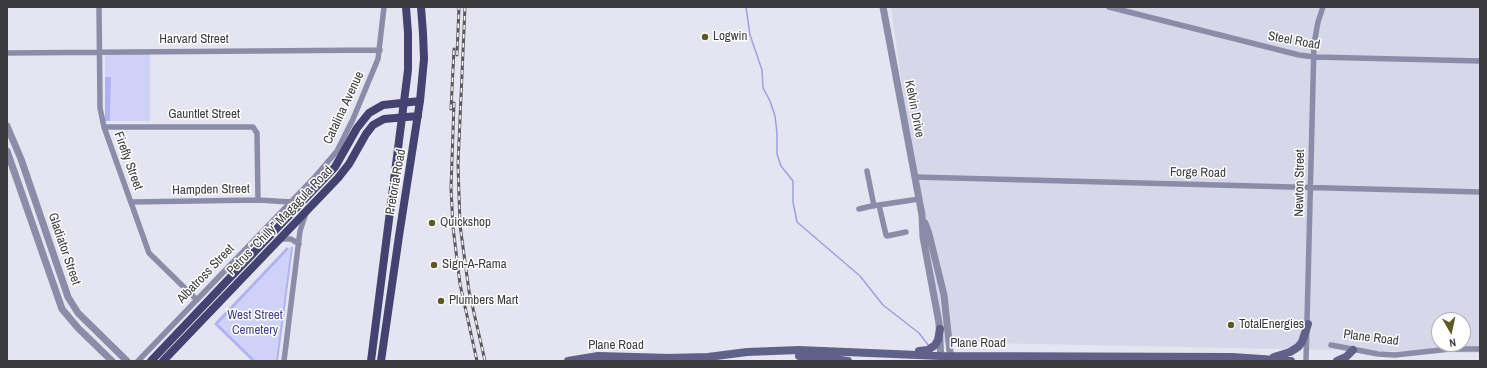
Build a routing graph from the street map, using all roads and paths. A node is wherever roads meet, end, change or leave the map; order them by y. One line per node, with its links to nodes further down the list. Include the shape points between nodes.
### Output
1 (99, 7): 9 (street, Firefly Street)
2 (384, 7): 8 (street, Catalina Avenue)
3 (406, 7): 14 (main road, Pretoria Road, via 408,70)
4 (420, 7): 13 (main road, Pretoria Road, via 424,59)
5 (883, 7): 25 (street, Kelvin Drive)
6 (1109, 7): 11 (street, Steel Road, via 1268,48)
7 (1323, 7): 11 (street, Newton Street, via 1316,32)
8 (380, 50): 9 (street, Harvard Street); 31 (street, Catalina Avenue, via 372,75 337,151)
9 (99, 52): 10 (street, Harvard Street); 19 (street, Firefly Street, via 100,108)
10 (7, 53)
11 (1314, 57): 12 (street, Steel Road); 26 (street, Newton Street)
12 (1480, 61)
13 (420, 101): 14 (main road); 15 (main road, Pretoria Road)
14 (405, 102): 16 (main road, Pretoria Road); 61 (main road, Petrus “Chilly” Magagula Road, via 383,105 369,113 329,174)
15 (418, 116): 16 (main road); 38 (main road, Pretoria Road)
16 (402, 117): 17 (main road); 20 (main road, Pretoria Road)
17 (384, 119): 20 (main road, via 393,122); 34 (main road, Petrus “Chilly” Magagula Road, via 371,127 349,164)
18 (8, 127): 23 (street, Gladiator Street)
19 (104, 127): 29 (street, Gauntlet Street, via 253,127 257,133); 30 (street, Firefly Street)
20 (401, 131): 36 (main road, Pretoria Road)
21 (7, 151): 24 (street, Gladiator Street)
22 (867, 171): 32 (street)
23 (26, 173): 24 (street); 41 (street, Gladiator Street)
24 (15, 176): 43 (street, Gladiator Street)
25 (915, 176): 26 (street, Forge Road); 28 (street, Kelvin Drive)
26 (1311, 187): 27 (street, Forge Road); 44 (street, Newton Street)
27 (1480, 192)
28 (919, 199): 32 (street); 35 (street, Kelvin Drive)
29 (258, 200): 30 (street, Hampden Street); 31 (street, Hampden Street)
30 (131, 202): 42 (street, Firefly Street, via 149,253)
31 (290, 202): 42 (street, Albatross Street)
32 (876, 205): 33 (street); 37 (street, via 887,236)
33 (859, 209)
34 (306, 212): 39 (main road, Petrus “Chilly” Magagula Road); 40 (street)
35 (922, 215): 45 (street, Kelvin Drive, via 923,237); 55 (street, Kelvin Drive, via 944,295)
36 (388, 232): 38 (main road); 64 (main road, Pretoria Road)
37 (906, 232)
38 (399, 236): 65 (main road, Pretoria Road)
39 (278, 240): 40 (street, via 288,238); 62 (main road, Petrus “Chilly” Magagula Road)
40 (299, 244): 63 (street)
41 (68, 297): 43 (street); 46 (street, Gladiator Street, via 78,313)
42 (196, 299): 60 (street, Albatross Street)
43 (58, 302): 47 (street, Gladiator Street, via 63,312)
44 (1308, 324): 57 (main road, via 1298,348); 70 (street, Newton Street)
45 (940, 328): 51 (main road, via 938,340 933,347); 54 (street, Kelvin Drive)
46 (102, 337): 47 (street); 59 (street, Gladiator Street)
47 (95, 344): 58 (street, Gladiator Street)
48 (1331, 345): 50 (street, Plane Road)
49 (1480, 349): 50 (street, Plane Road, via 1450,348 1395,355)
50 (1353, 350): 71 (main road)
51 (907, 354): 53 (main road, Plane Road, via 799,350); 54 (main road, Plane Road)
52 (799, 356): 68 (main road)
53 (665, 358): 66 (main road, Plane Road, via 598,356); 67 (main road, Plane Road)
54 (941, 358): 55 (main road, Plane Road)
55 (951, 358): 56 (main road, Plane Road)
56 (1232, 359): 57 (main road, Plane Road)
57 (1263, 359): 69 (main road, Plane Road)
58 (112, 361)
59 (127, 361)
60 (138, 361)
61 (151, 361)
62 (163, 361)
63 (284, 361)
64 (371, 361)
65 (381, 361)
66 (568, 361)
67 (720, 361)
68 (848, 361)
69 (1291, 361)
70 (1306, 361)
71 (1337, 361)

